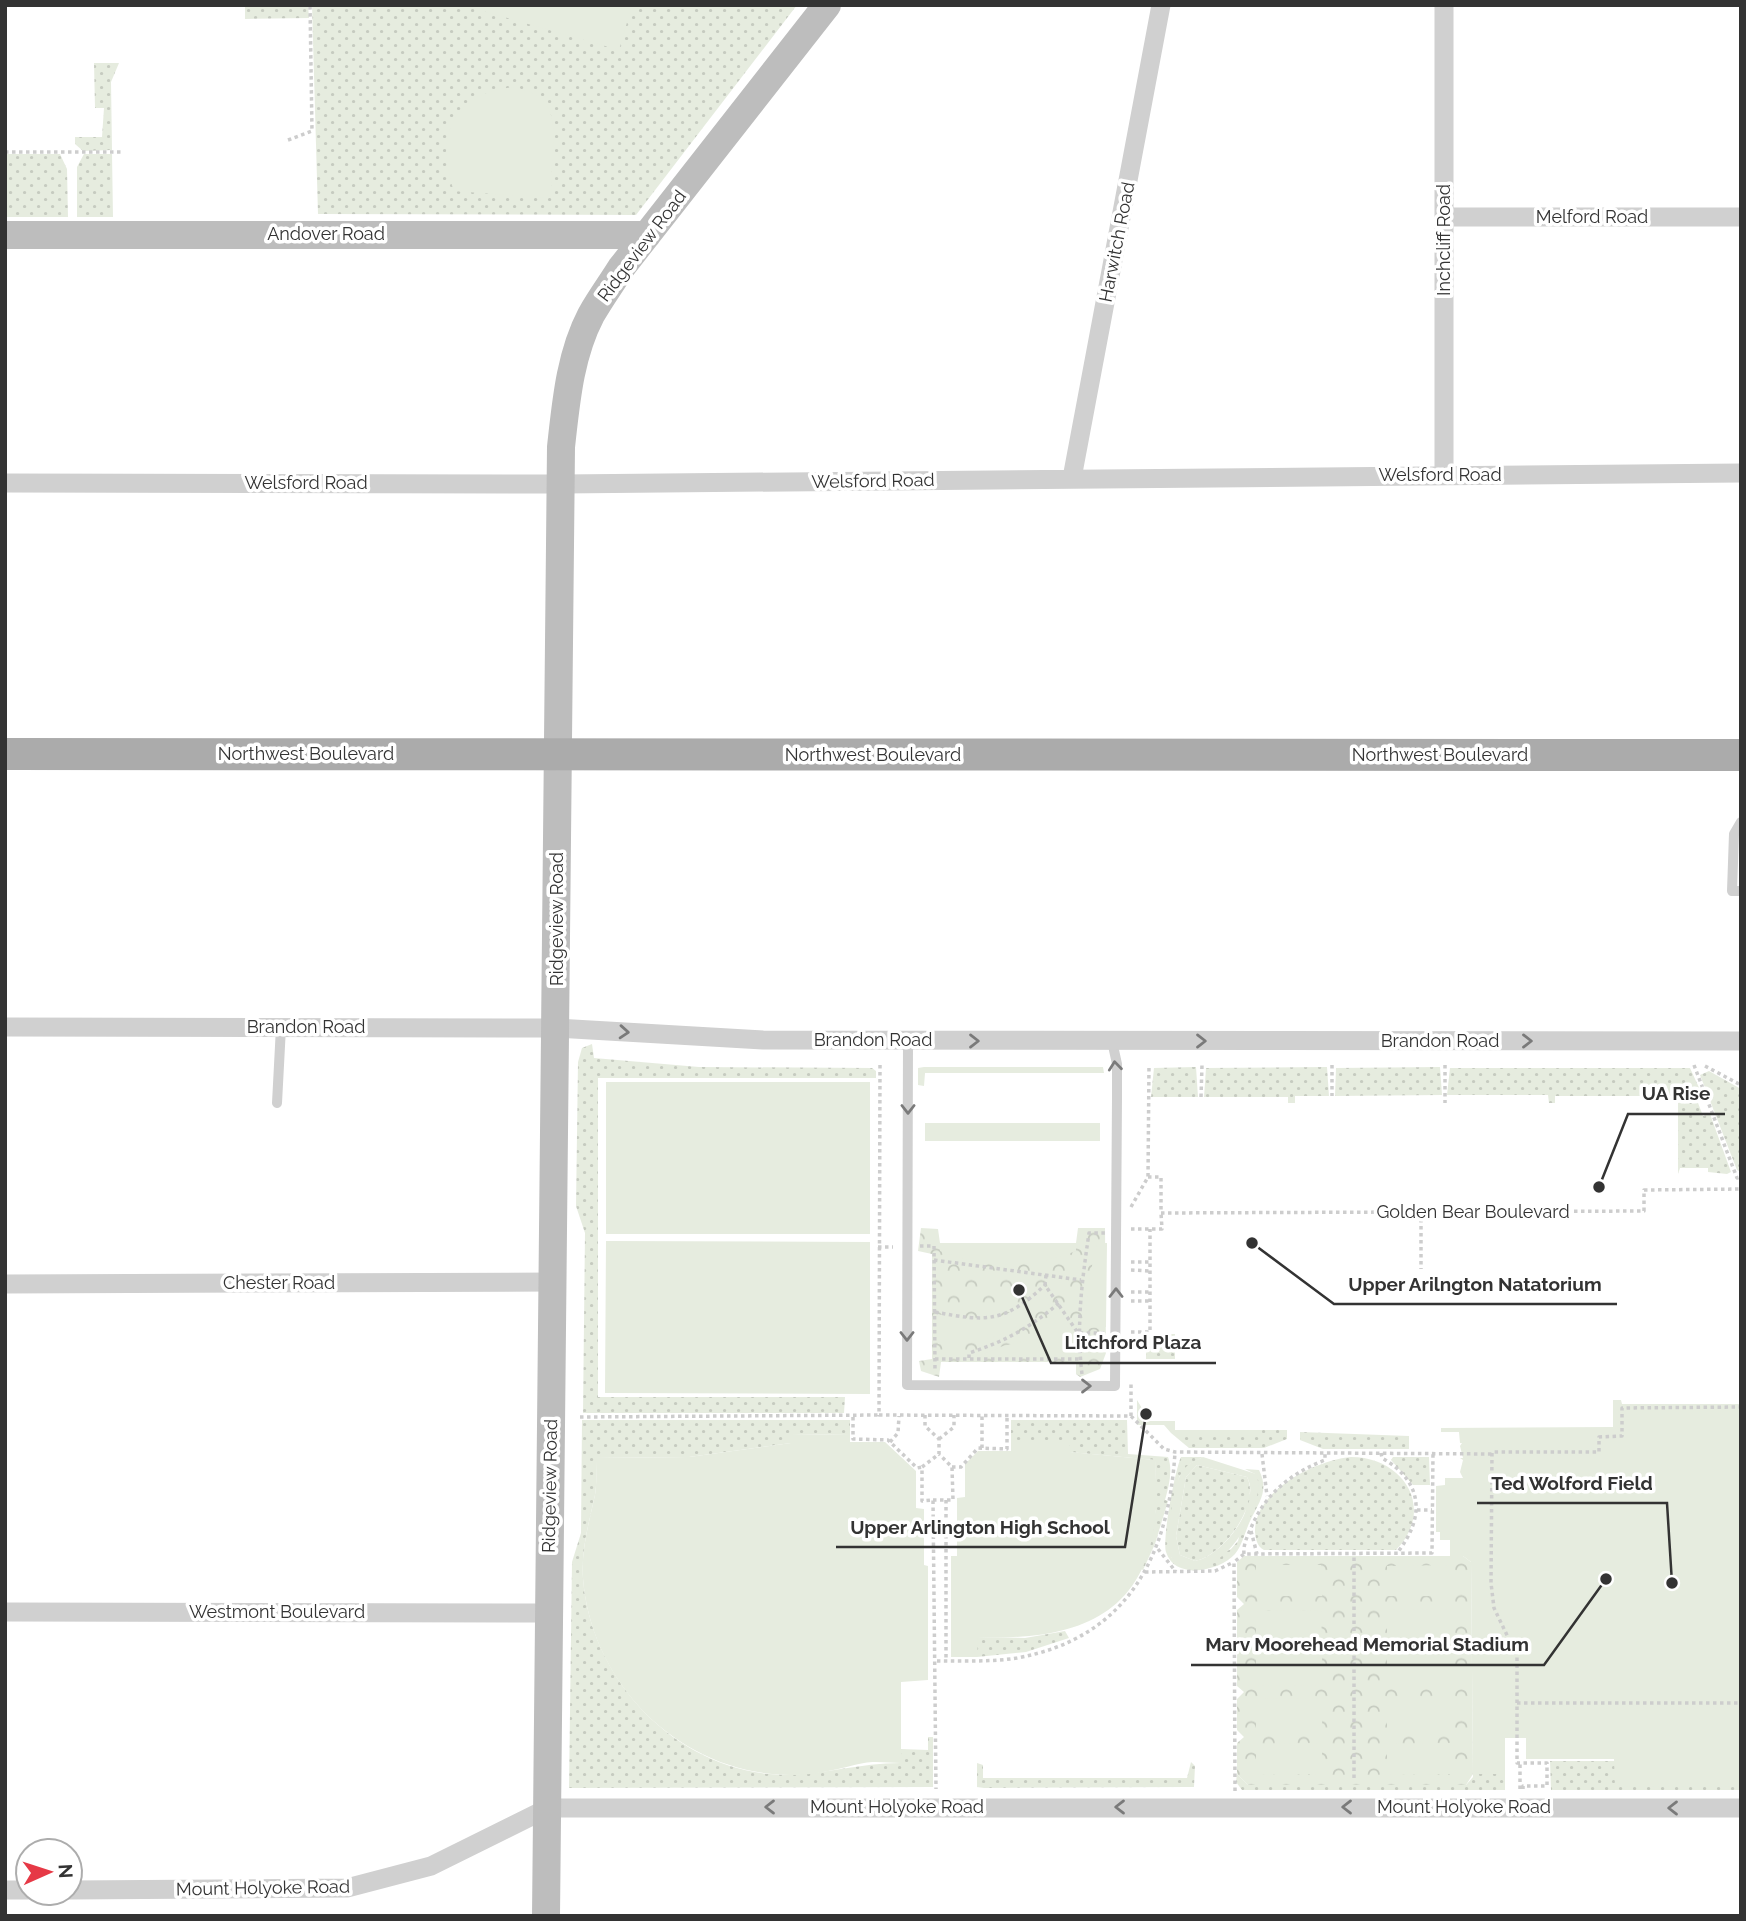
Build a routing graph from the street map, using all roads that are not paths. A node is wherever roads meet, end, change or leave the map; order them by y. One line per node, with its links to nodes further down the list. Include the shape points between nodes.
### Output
1 (827, 5): 7 (street, Ridgeview Road)
2 (1161, 5): 10 (street, Harwitch Road)
3 (1444, 5): 4 (street, Inchcliff Road)
4 (1444, 217): 5 (street, Melford Road); 9 (street, Inchcliff Road)
5 (1741, 217)
6 (5, 235): 7 (street, Andover Road)
7 (648, 235): 12 (street, Ridgeview Road, via 621,268 583,334 566,402)
8 (1741, 473): 9 (street, Welsford Road)
9 (1444, 475): 10 (street, Welsford Road)
10 (1072, 478): 12 (street, Welsford Road)
11 (5, 482): 12 (street, Welsford Road)
12 (563, 484): 14 (street, Ridgeview Road)
13 (5, 754): 14 (main road, Northwest Boulevard)
14 (558, 754): 15 (main road, Northwest Boulevard); 20 (street, Ridgeview Road)
15 (1741, 755)
16 (1741, 822): 17 (lane, via 1734,834 1732,891)
17 (1741, 891)
18 (5, 1027): 19 (street, Brandon Road)
19 (281, 1027): 20 (street, Brandon Road); 24 (lane)
20 (556, 1028): 21 (street, Brandon Road, one-way to 21, via 763,1040); 25 (street, Ridgeview Road)
21 (908, 1040): 22 (street, Brandon Road, one-way to 22); 22 (lane, one-way to 22, via 907,1385 1084,1386 1115,1386 1117,1097)
22 (1112, 1041): 23 (street, Brandon Road, one-way to 23)
23 (1741, 1041)
24 (276, 1103)
25 (553, 1282): 26 (street, Chester Road); 28 (street, Ridgeview Road)
26 (5, 1284)
27 (5, 1612): 28 (street, Westmont Boulevard)
28 (549, 1613): 29 (street, Ridgeview Road)
29 (548, 1808): 30 (street, Mount Holyoke Road, one-way to 29); 31 (street, Mount Holyoke Road, via 431,1866 346,1888); 32 (street, Ridgeview Road)
30 (1741, 1808)
31 (84, 1890)
32 (546, 1916)

